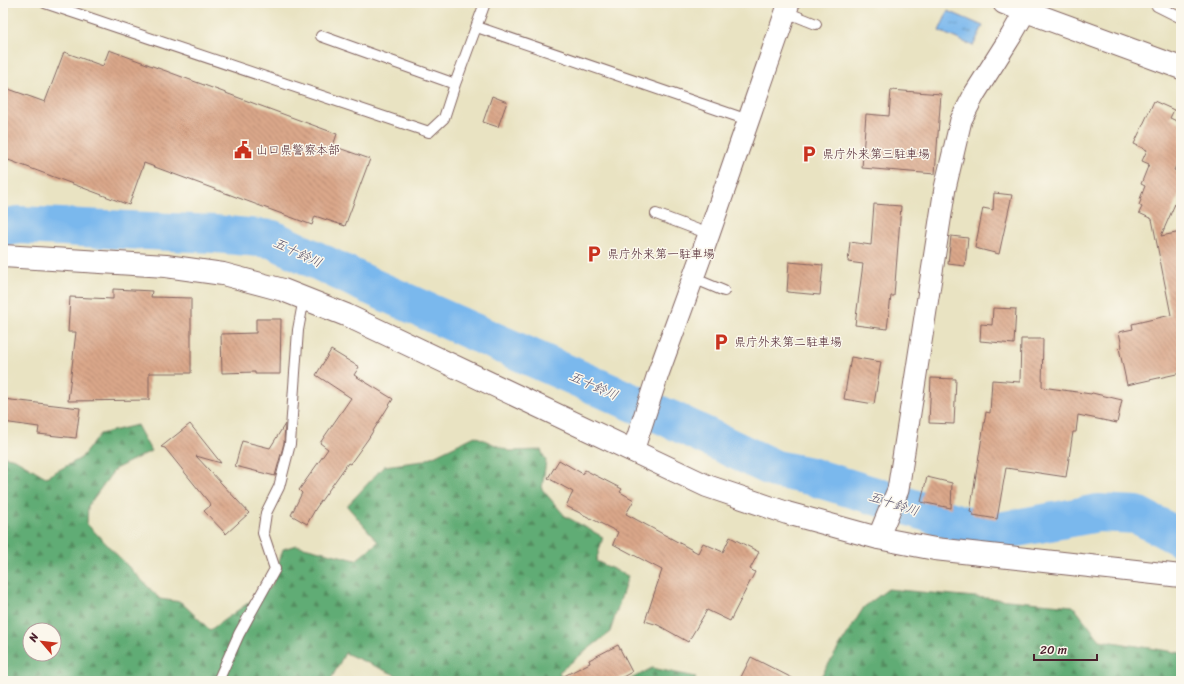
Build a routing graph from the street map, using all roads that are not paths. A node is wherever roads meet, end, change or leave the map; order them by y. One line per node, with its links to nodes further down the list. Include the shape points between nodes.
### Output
1 (45, 3): 12 (lane, via 429,132 444,118)
2 (486, 3): 9 (lane)
3 (1004, 3): 6 (street)
4 (1155, 3): 7 (lane)
5 (787, 7): 8 (lane); 13 (street)
6 (1028, 7): 11 (street); 21 (street, via 961,120 945,188 898,490)
7 (1181, 18)
8 (816, 24)
9 (477, 27): 12 (lane); 13 (lane)
10 (321, 36): 12 (lane)
11 (1181, 68)
12 (455, 84)
13 (748, 120): 15 (street)
14 (656, 214): 15 (lane)
15 (709, 234): 17 (street)
16 (3, 256): 19 (street, via 166,266 223,274)
17 (693, 278): 18 (lane); 20 (street)
18 (724, 291)
19 (304, 298): 20 (street, via 346,315); 23 (lane, via 298,330 290,444 279,487 266,513 264,534 276,569 239,634)
20 (633, 451): 21 (street, via 707,486 787,513)
21 (882, 529): 22 (street, via 935,549)
22 (1181, 576)
23 (218, 681)

